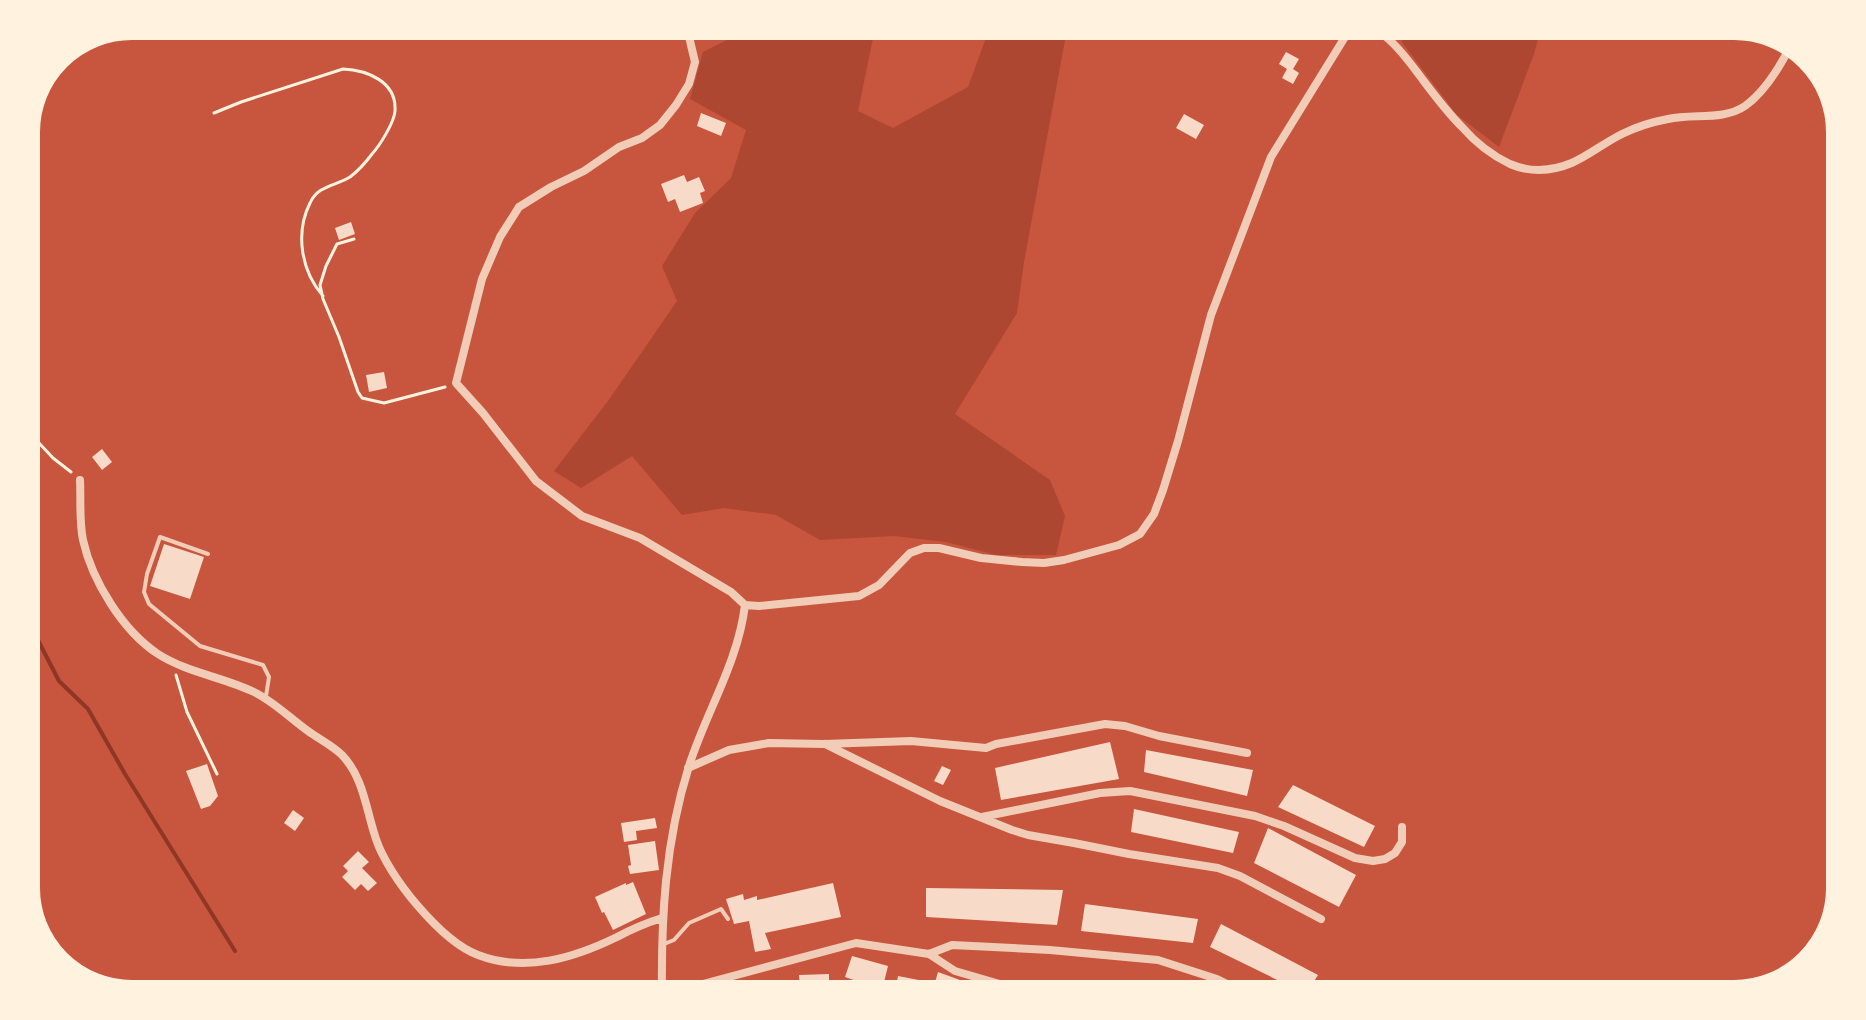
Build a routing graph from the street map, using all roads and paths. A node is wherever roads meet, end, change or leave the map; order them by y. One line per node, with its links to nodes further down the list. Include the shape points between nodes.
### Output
1 (689, 38): 8 (street, via 695,62 689,84 660,125 519,207 482,279)
2 (1344, 38): 12 (street, via 1271,157 1207,327 1163,490 1140,534 1119,545 1044,563 924,548 910,553 879,585 859,596)
3 (1387, 38): 4 (street, via 1479,144 1506,162 1534,170 1570,165 1651,123 1737,110 1760,91)
4 (1786, 54)
5 (214, 113): 7 (path, via 343,69 369,73 388,88 395,112 378,145 349,177 315,193 304,218 301,242 307,270)
6 (354, 239): 7 (path, via 337,244 332,252 320,285)
7 (323, 296): 8 (path, via 362,398 384,403)
8 (456, 383): 12 (street, via 536,481 582,516 640,538)
9 (38, 442): 10 (path)
10 (80, 480): 13 (street, via 83,540 106,599 136,636)
11 (208, 554): 14 (lane, via 160,537 144,592 149,604 200,646 263,665 269,677)
12 (745, 605): 17 (street, via 732,661)
13 (177, 663): 14 (street); 18 (path, via 187,712)
14 (266, 700): 21 (street, via 347,761 358,778 377,842 397,878 431,920 473,953 497,962 548,962)
15 (824, 744): 16 (street, via 911,741 986,748 1105,724); 17 (street, via 748,746); 19 (street)
16 (1247, 753)
17 (688, 768): 21 (street, via 673,826)
18 (217, 774)
19 (981, 817): 20 (street, via 1130,791 1255,816 1373,861 1395,853); 23 (street, via 1028,835 1218,868)
20 (1402, 827)
21 (662, 918): 24 (street)
22 (728, 919): 24 (lane, via 721,909 689,923)
23 (1321, 919)
24 (662, 945): 26 (street)
25 (929, 954): 27 (street, via 856,943); 28 (street, via 955,971); 29 (street, via 952,945 1158,960)
26 (662, 982)
27 (713, 982)
28 (993, 982)
29 (1223, 982)

